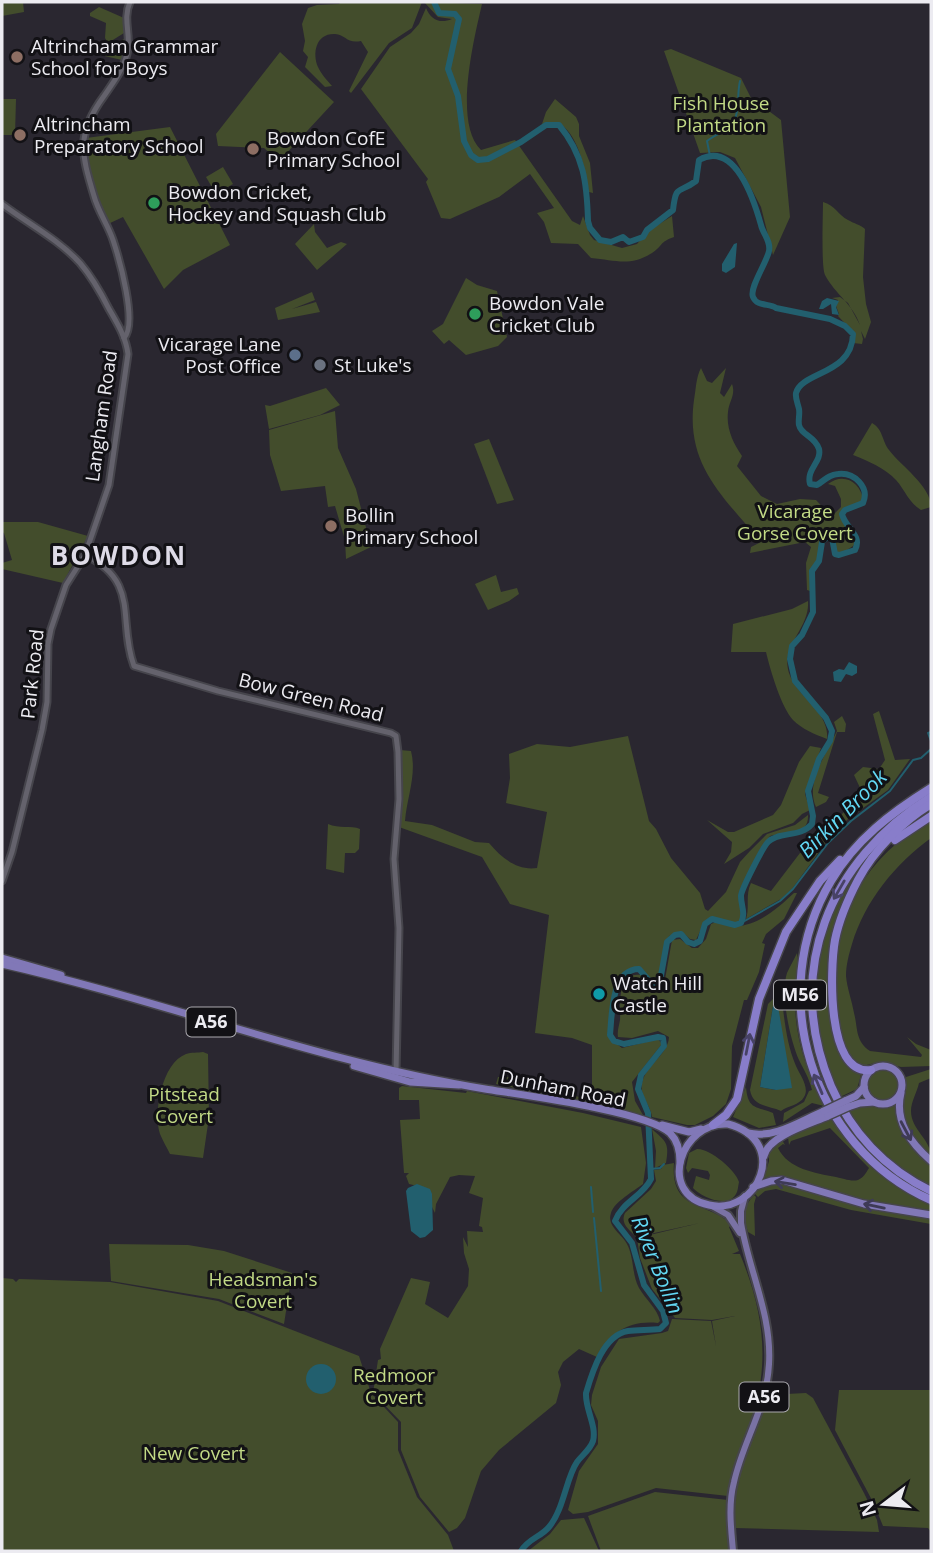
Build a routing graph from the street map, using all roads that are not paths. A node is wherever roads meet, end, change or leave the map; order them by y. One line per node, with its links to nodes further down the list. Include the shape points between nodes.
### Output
1 (130, 2): 3 (main road, via 125,16 127,54 85,125 83,141 95,201 120,263 128,302 129,332)
2 (2, 204): 3 (main road, Langham Road, via 79,262)
3 (124, 338): 4 (main road, Langham Road, via 127,369 109,485)
4 (85, 555): 10 (main road, Park Road, via 66,584 49,637 42,730); 16 (main road, Bow Green Road, via 107,568 125,601 134,666 396,736 399,799 394,859 400,928)
5 (931, 789): 9 (highway, M56)
6 (931, 797): 29 (highway, M56, one-way to 29, via 881,836 843,883 818,938 811,983 821,1060 848,1118 879,1156)
7 (931, 804): 11 (highway, via 882,846)
8 (931, 816): 11 (highway, via 893,842)
9 (863, 839): 23 (highway, one-way to 9, via 726,1115 737,1099 759,999 786,932 826,874); 31 (highway, M56, one-way to 9, via 887,1174 850,1137 824,1097 803,1035 800,975 812,922 832,880)
10 (2, 881)
11 (850, 897): 15 (highway, via 835,942 833,1006 846,1057 856,1068)
12 (2, 958): 14 (highway, Dunham Road / A56)
13 (2, 964): 14 (highway, Dunham Road / A56)
14 (84, 984): 16 (highway, Dunham Road / A56)
15 (871, 1070): 17 (highway); 18 (highway, via 881,1066 895,1070 902,1081)
16 (396, 1075): 22 (highway, Dunham Road / A56, via 552,1100)
17 (864, 1087): 19 (highway); 20 (highway, A56)
18 (901, 1093): 19 (highway, A56, via 894,1101); 26 (highway, one-way to 26, via 903,1127)
19 (878, 1103): 20 (highway, A56)
20 (846, 1104): 21 (highway, A56, bridge)
21 (826, 1113): 24 (highway, A56, via 765,1135); 25 (highway, A56, via 775,1140)
22 (657, 1125): 23 (highway, Dunham Road / A56, via 689,1132); 27 (highway, A56, via 671,1134)
23 (708, 1127): 24 (highway, A56, via 728,1124); 27 (highway, via 685,1147)
24 (747, 1133): 25 (highway)
25 (764, 1157): 28 (highway, A56, via 762,1176)
26 (931, 1161)
27 (680, 1162): 32 (highway, A56, via 680,1180 688,1193)
28 (753, 1188): 30 (highway, A56); 33 (highway, one-way to 28, via 864,1204 782,1180)
29 (931, 1191)
30 (746, 1195): 32 (highway, A56, via 730,1205); 34 (main road, A56, via 741,1218)
31 (931, 1200)
32 (712, 1206): 34 (main road, A56, via 731,1217)
33 (931, 1215)
34 (744, 1241): 35 (main road, A56, via 766,1317 769,1366 763,1403 734,1481)
35 (733, 1551)

